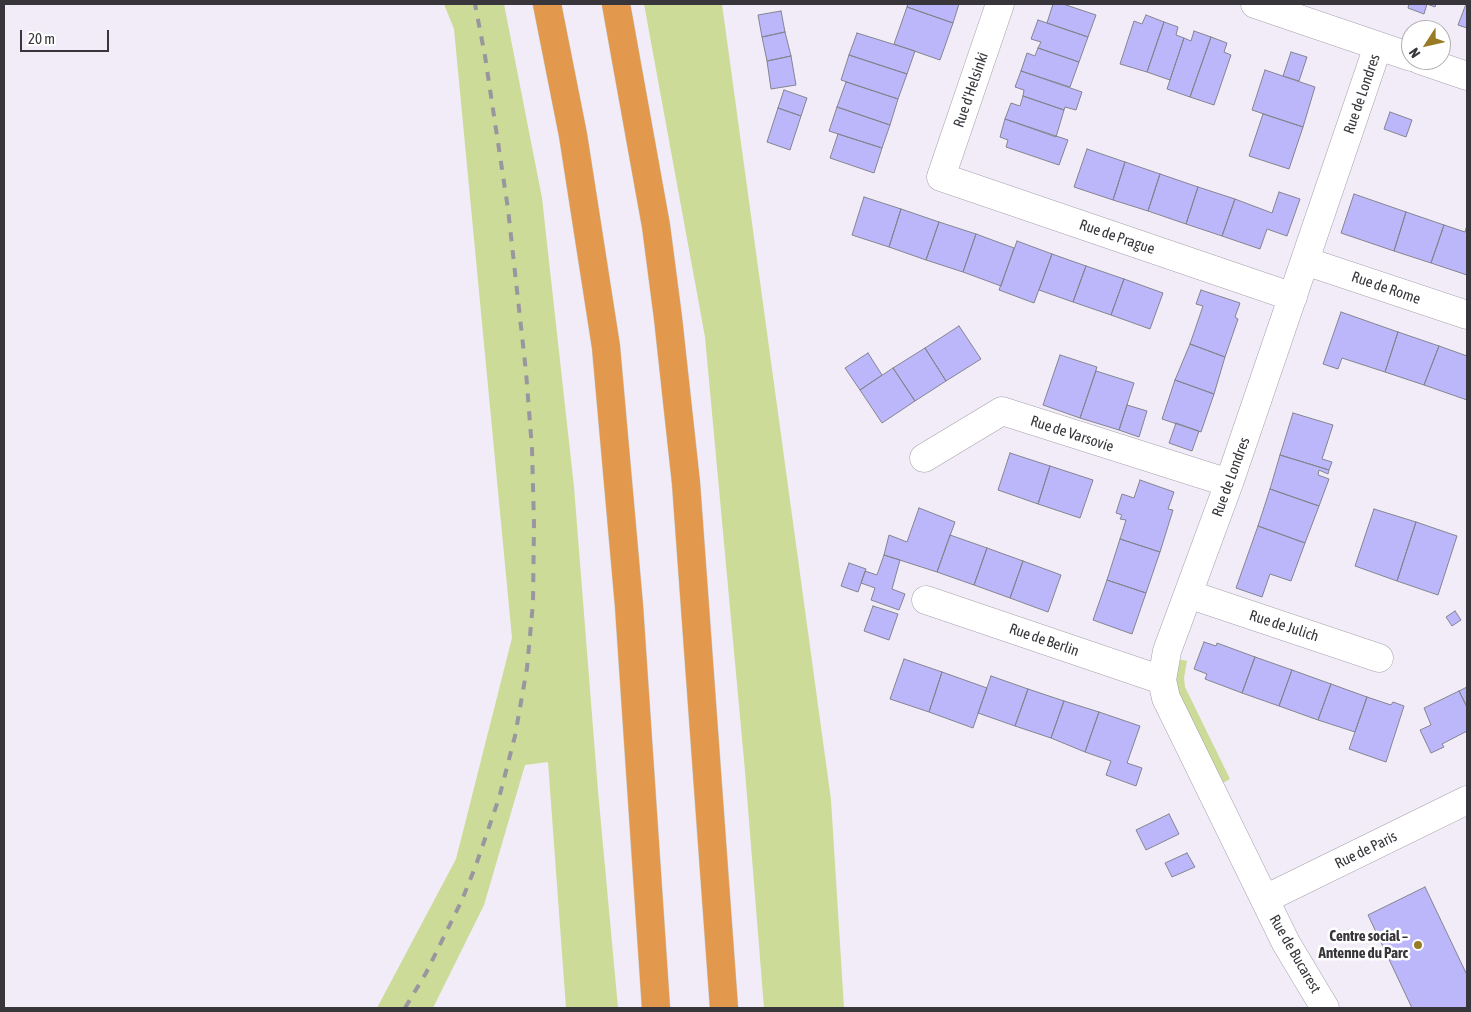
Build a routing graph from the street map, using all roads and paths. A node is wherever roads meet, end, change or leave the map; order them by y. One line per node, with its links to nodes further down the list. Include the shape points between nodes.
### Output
1 (547, 4): 21 (highway, via 573,136 606,348 629,606)
2 (616, 4): 22 (highway, via 656,226 686,483)
3 (1000, 4): 9 (street, Rue d'Helsinki)
4 (1256, 4): 5 (street)
5 (1378, 46): 6 (street); 10 (street, Rue de Londres)
6 (1401, 54)
7 (1449, 70): 8 (street)
8 (1467, 76)
9 (941, 177): 11 (street, Rue de Prague)
10 (1305, 260): 11 (street, Rue de Londres); 12 (street, Rue de Rome)
11 (1293, 297): 14 (street, Rue de Londres)
12 (1467, 316)
13 (924, 458): 14 (street, Rue de Varsovie, via 1002,411)
14 (1229, 483): 15 (street, Rue de Londres)
15 (1188, 594): 17 (street, Rue de Julich); 18 (street, Rue de Londres, via 1167,651)
16 (926, 600): 18 (street, Rue de Berlin)
17 (1380, 658)
18 (1162, 680): 20 (street, Rue de Londres, via 1166,698)
19 (1467, 800): 20 (street, Rue de Paris)
20 (1264, 899): 23 (street, Rue de Bucarest)
21 (656, 1008)
22 (724, 1008)
23 (1325, 1008)

